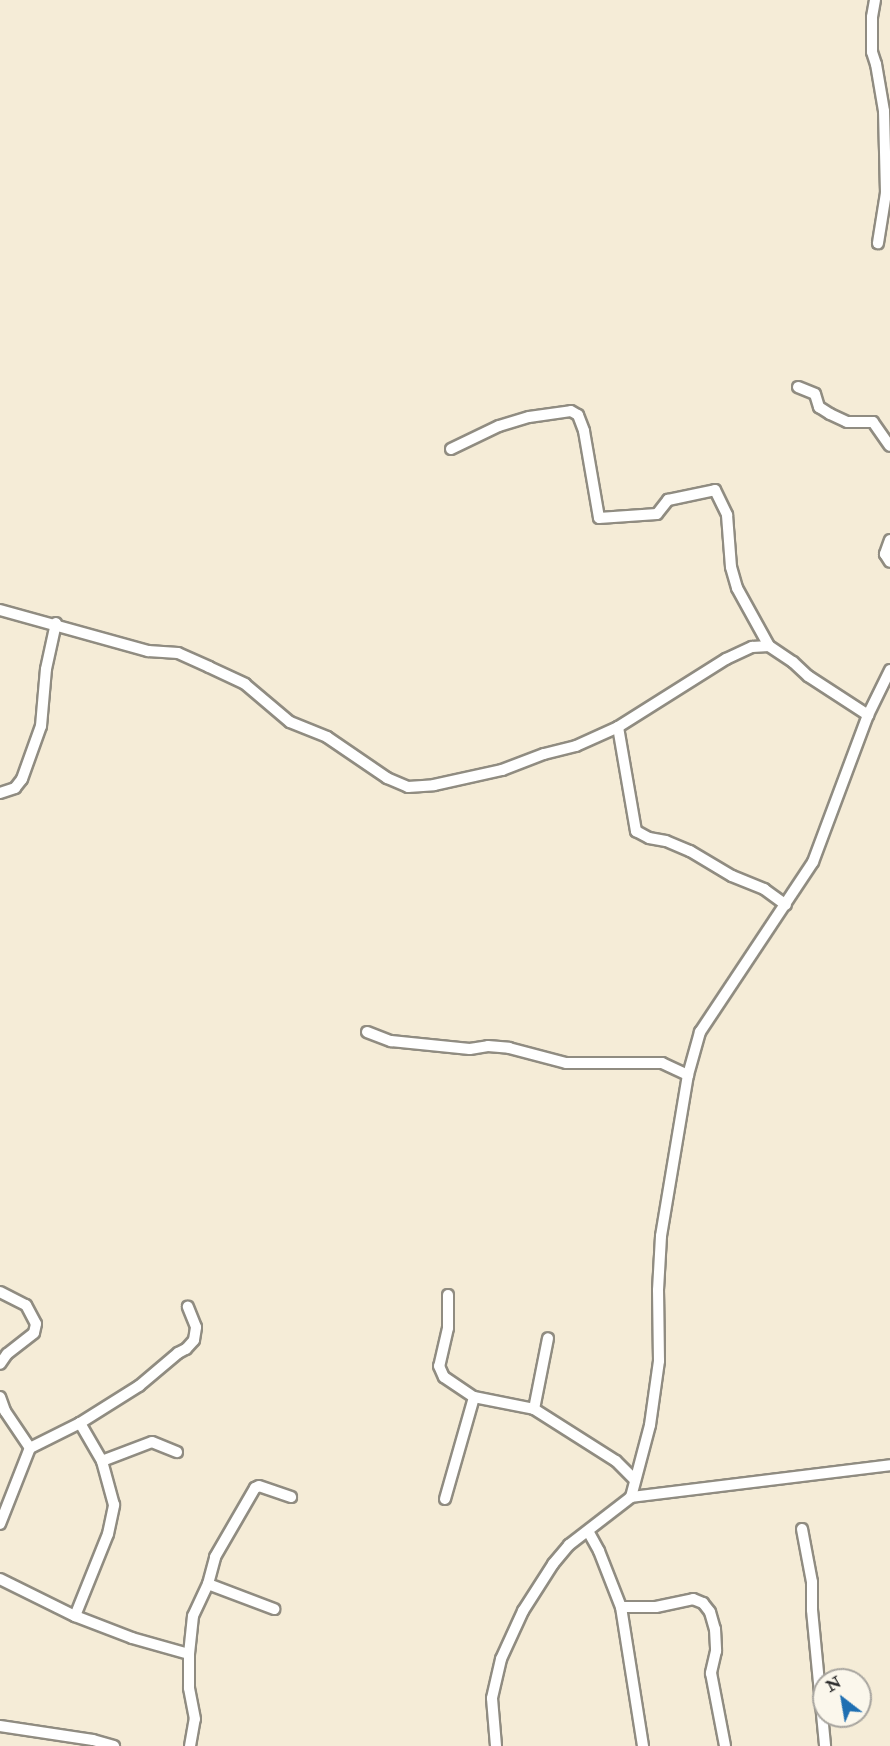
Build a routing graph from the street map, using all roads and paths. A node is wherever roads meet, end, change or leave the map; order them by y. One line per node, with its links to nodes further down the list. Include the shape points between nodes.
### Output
1 (875, 0): 2 (street, via 872,52 884,111 886,192)
2 (878, 243)
3 (798, 387): 4 (street, via 815,394 819,407 847,422 873,422)
4 (890, 446)
5 (452, 449): 10 (street, via 499,426 556,411 571,411 578,415 584,431 599,518 657,514 668,500 715,490 727,514 731,567 737,588)
6 (890, 540): 7 (street, via 885,554)
7 (890, 562)
8 (0, 610): 9 (street)
9 (56, 623): 13 (street, via 148,651 178,653 209,667 245,684 290,722 327,737 387,778 408,787 502,770 576,746); 14 (street, via 46,669 41,726 22,779 15,789)
10 (769, 646): 12 (street); 13 (street, via 752,647 726,659)
11 (890, 670): 12 (street)
12 (868, 715): 15 (street, via 813,862)
13 (618, 727): 15 (street, via 636,831 690,851 732,876 764,889)
14 (0, 793)
15 (786, 905): 17 (street, via 700,1032)
16 (367, 1032): 17 (street, via 391,1041 470,1049 509,1048 566,1063 662,1063)
17 (688, 1075): 31 (street, via 661,1236 659,1361 650,1425)
18 (0, 1292): 22 (street, via 26,1305 36,1324 34,1333 7,1354)
19 (448, 1295): 24 (street, via 448,1328 439,1366 444,1377)
20 (188, 1307): 26 (street, via 196,1327 194,1340 139,1386)
21 (548, 1338): 25 (street)
22 (0, 1365)
23 (0, 1397): 27 (street)
24 (474, 1397): 25 (street); 34 (street)
25 (534, 1409): 31 (street, via 616,1461)
26 (80, 1423): 27 (street); 29 (street)
27 (30, 1448): 35 (street)
28 (177, 1452): 29 (street, via 152,1442)
29 (102, 1461): 42 (street, via 114,1505 108,1534)
30 (890, 1465): 33 (street)
31 (635, 1480): 33 (street)
32 (291, 1497): 39 (street, via 259,1486 251,1492 215,1557)
33 (631, 1497): 37 (street)
34 (445, 1499)
35 (0, 1524)
36 (802, 1529): 50 (street, via 812,1582)
37 (588, 1531): 40 (street); 47 (street, via 569,1545 539,1585 501,1659 492,1698)
38 (0, 1579): 42 (street)
39 (207, 1584): 41 (street); 43 (street, via 193,1616)
40 (621, 1607): 48 (street); 49 (street, via 656,1607 693,1599 710,1612 716,1652 711,1673)
41 (274, 1609)
42 (75, 1616): 43 (street)
43 (189, 1654): 46 (street, via 189,1688 195,1719)
44 (0, 1726): 45 (street)
45 (114, 1746)
46 (190, 1746)
47 (496, 1746)
48 (643, 1746)
49 (725, 1746)
50 (825, 1746)

